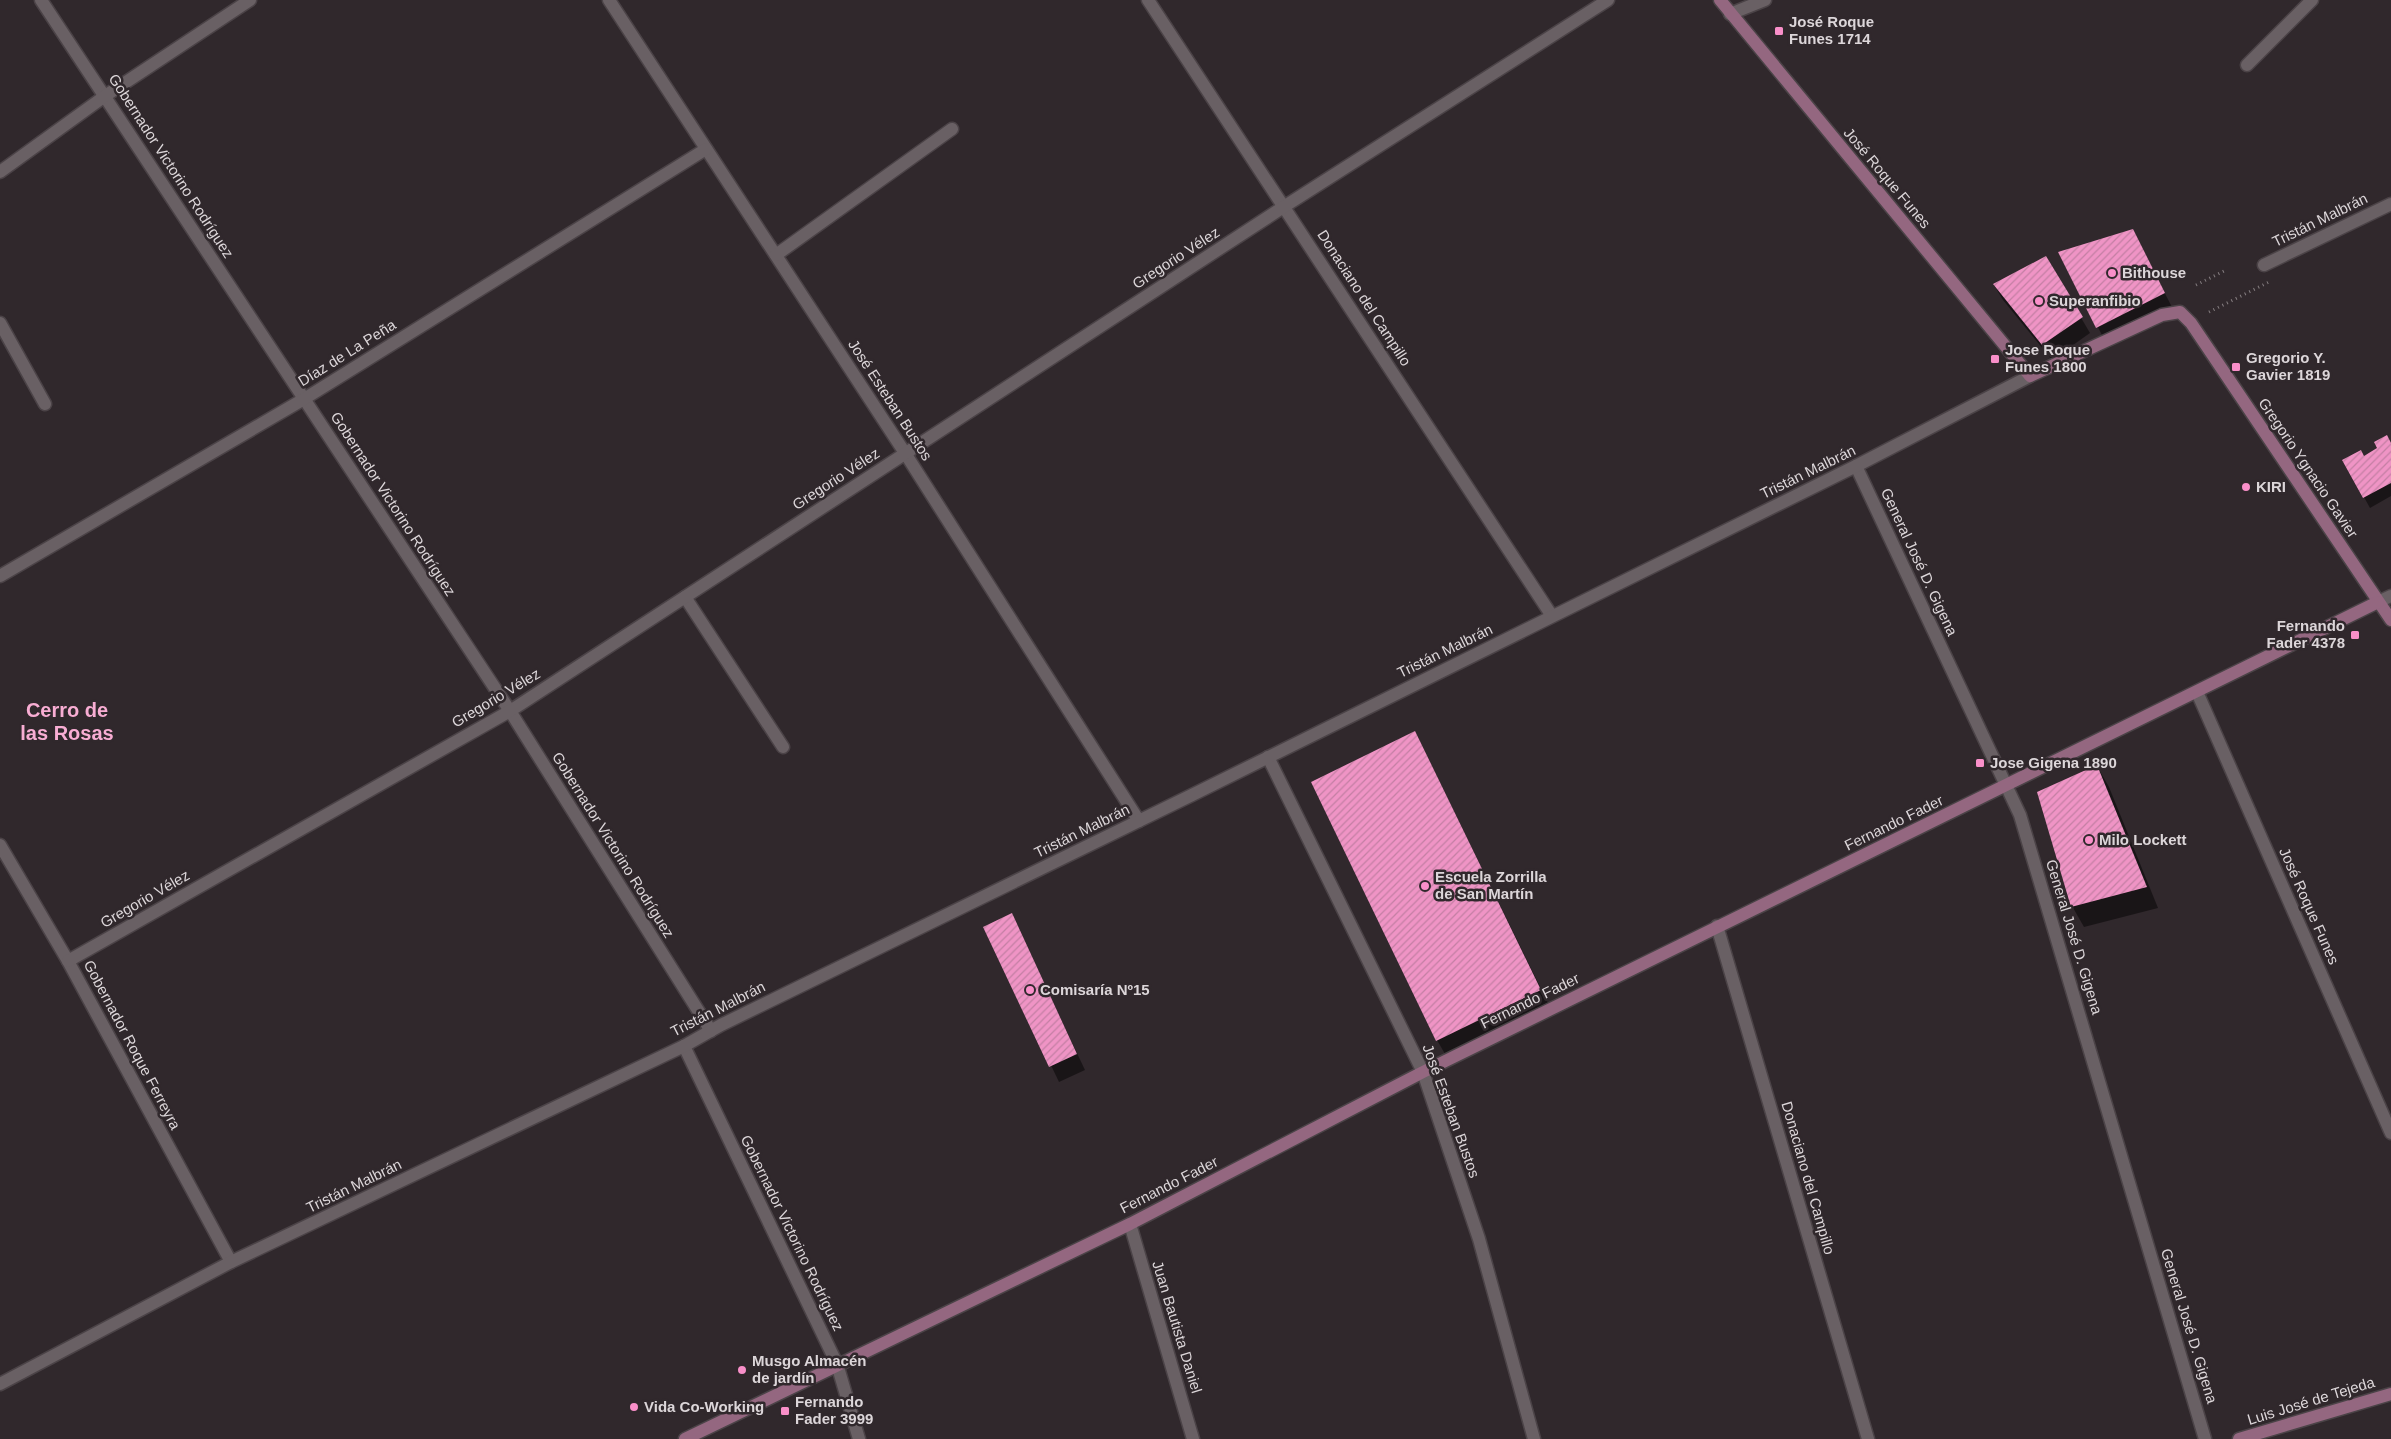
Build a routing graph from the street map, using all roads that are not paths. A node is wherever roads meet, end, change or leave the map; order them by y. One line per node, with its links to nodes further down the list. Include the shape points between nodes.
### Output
1 (41, 0): 11 (street, Gobernador Victorino Rodríguez)
2 (250, 0): 11 (street)
3 (609, 0): 13 (street, José Esteban Bustos)
4 (1148, 0): 16 (street, Donaciano del Campillo)
5 (1608, 0): 16 (street, Gregorio Vélez)
6 (1720, 0): 9 (main road, José Roque Funes)
7 (1765, 0): 9 (street)
8 (2312, 0): 10 (street)
9 (1730, 14): 21 (main road, José Roque Funes)
10 (2247, 65)
11 (105, 96): 14 (street); 22 (street, Gobernador Victorino Rodríguez)
12 (952, 129): 17 (street)
13 (706, 149): 17 (street, José Esteban Bustos); 22 (street, Díaz de La Peña)
14 (0, 172)
15 (2391, 204): 18 (street, Tristán Malbrán)
16 (1284, 206): 24 (street, Gregorio Vélez); 30 (street, Donaciano del Campillo)
17 (776, 255): 24 (street, José Esteban Bustos)
18 (2264, 265)
19 (2180, 312): 21 (main road, Tristán Malbrán, via 2162,315); 29 (main road, Gregorio Ygnacio Gavier, via 2191,323)
20 (0, 323): 23 (street)
21 (2030, 376): 25 (street, Tristán Malbrán)
22 (304, 399): 26 (street, Díaz de La Peña); 33 (street, Gobernador Victorino Rodríguez)
23 (45, 404)
24 (906, 453): 28 (street, Gregorio Vélez); 37 (street, José Esteban Bustos)
25 (1856, 466): 30 (street, Tristán Malbrán); 36 (street, General José D. Gigena)
26 (0, 576)
27 (2391, 596): 29 (street, Fernando Fader)
28 (685, 597): 33 (street, Gregorio Vélez); 34 (street)
29 (2378, 602): 31 (main road, Gregorio Ygnacio Gavier); 32 (main road, Fernando Fader)
30 (1552, 616): 35 (street, Tristán Malbrán)
31 (2391, 620)
32 (2196, 692): 36 (main road, Fernando Fader); 44 (street, José Roque Funes)
33 (510, 711): 40 (street, Gregorio Vélez); 41 (street, Gobernador Victorino Rodríguez)
34 (782, 747)
35 (1268, 757): 37 (street, Tristán Malbrán); 43 (street, José Esteban Bustos)
36 (2007, 786): 39 (main road, Fernando Fader); 55 (street, General José D. Gigena, via 2020,815)
37 (1139, 822): 41 (street, Tristán Malbrán)
38 (0, 845): 40 (street, Gobernador Roque Ferreyra)
39 (1717, 926): 43 (main road, Fernando Fader); 54 (street, Donaciano del Campillo)
40 (68, 961): 46 (street, Gobernador Roque Ferreyra)
41 (711, 1031): 42 (street, Tristán Malbrán)
42 (684, 1046): 46 (street, Tristán Malbrán); 47 (street, Gobernador Victorino Rodríguez)
43 (1423, 1072): 45 (main road, Fernando Fader); 53 (street, José Esteban Bustos, via 1479,1239)
44 (2391, 1133)
45 (1130, 1224): 47 (main road, Fernando Fader); 52 (street, Juan Bautista Daniel)
46 (231, 1262): 48 (street, Tristán Malbrán)
47 (837, 1364): 50 (main road, Fernando Fader); 51 (street, Gobernador Victorino Rodríguez)
48 (0, 1384)
49 (2391, 1394): 56 (main road, Luis José de Tejeda)
50 (685, 1439)
51 (859, 1439)
52 (1193, 1439)
53 (1534, 1439)
54 (1868, 1439)
55 (2205, 1439)
56 (2239, 1439)

